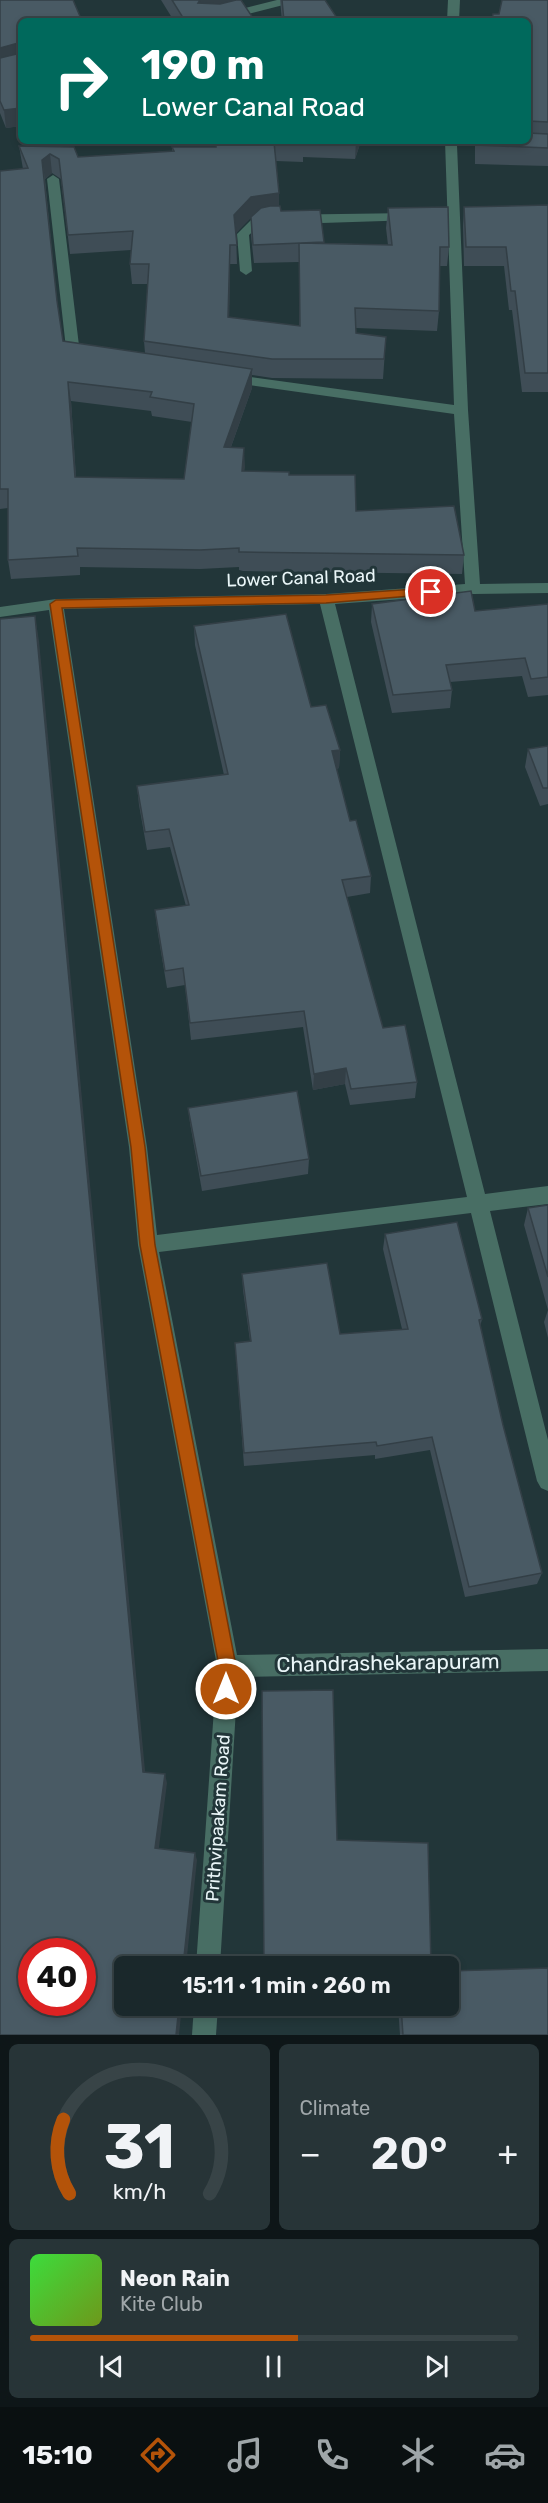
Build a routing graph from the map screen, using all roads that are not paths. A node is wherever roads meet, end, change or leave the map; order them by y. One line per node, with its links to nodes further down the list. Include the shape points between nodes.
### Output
1 (291, 0): 3 (street)
2 (454, 0): 4 (street)
3 (218, 18)
4 (453, 18)
5 (451, 144): 13 (street, via 449,216)
6 (509, 144): 7 (street)
7 (548, 146)
8 (53, 179): 11 (street, via 74,357)
9 (420, 217): 10 (street, via 256,222 243,234)
10 (246, 271)
11 (97, 360)
12 (214, 376): 13 (street)
13 (461, 410): 14 (street)
14 (473, 588): 15 (street, Lower Canal Road); 16 (street, Lower Canal Road)
15 (548, 588)
16 (326, 599): 17 (street, Lower Canal Road); 20 (street)
17 (56, 604): 18 (street, Lower Canal Road); 21 (street, Prithvipaakam Road, via 138,1147)
18 (0, 612)
19 (548, 1195): 20 (street)
20 (477, 1204): 21 (street); 22 (street)
21 (147, 1245): 24 (street, Prithvipaakam Road)
22 (548, 1481)
23 (548, 1660): 24 (street, Chandrashekarapuram)
24 (228, 1666): 25 (street, Prithvipaakam Road)
25 (209, 1956)
26 (205, 2016): 27 (street)
27 (204, 2035)

